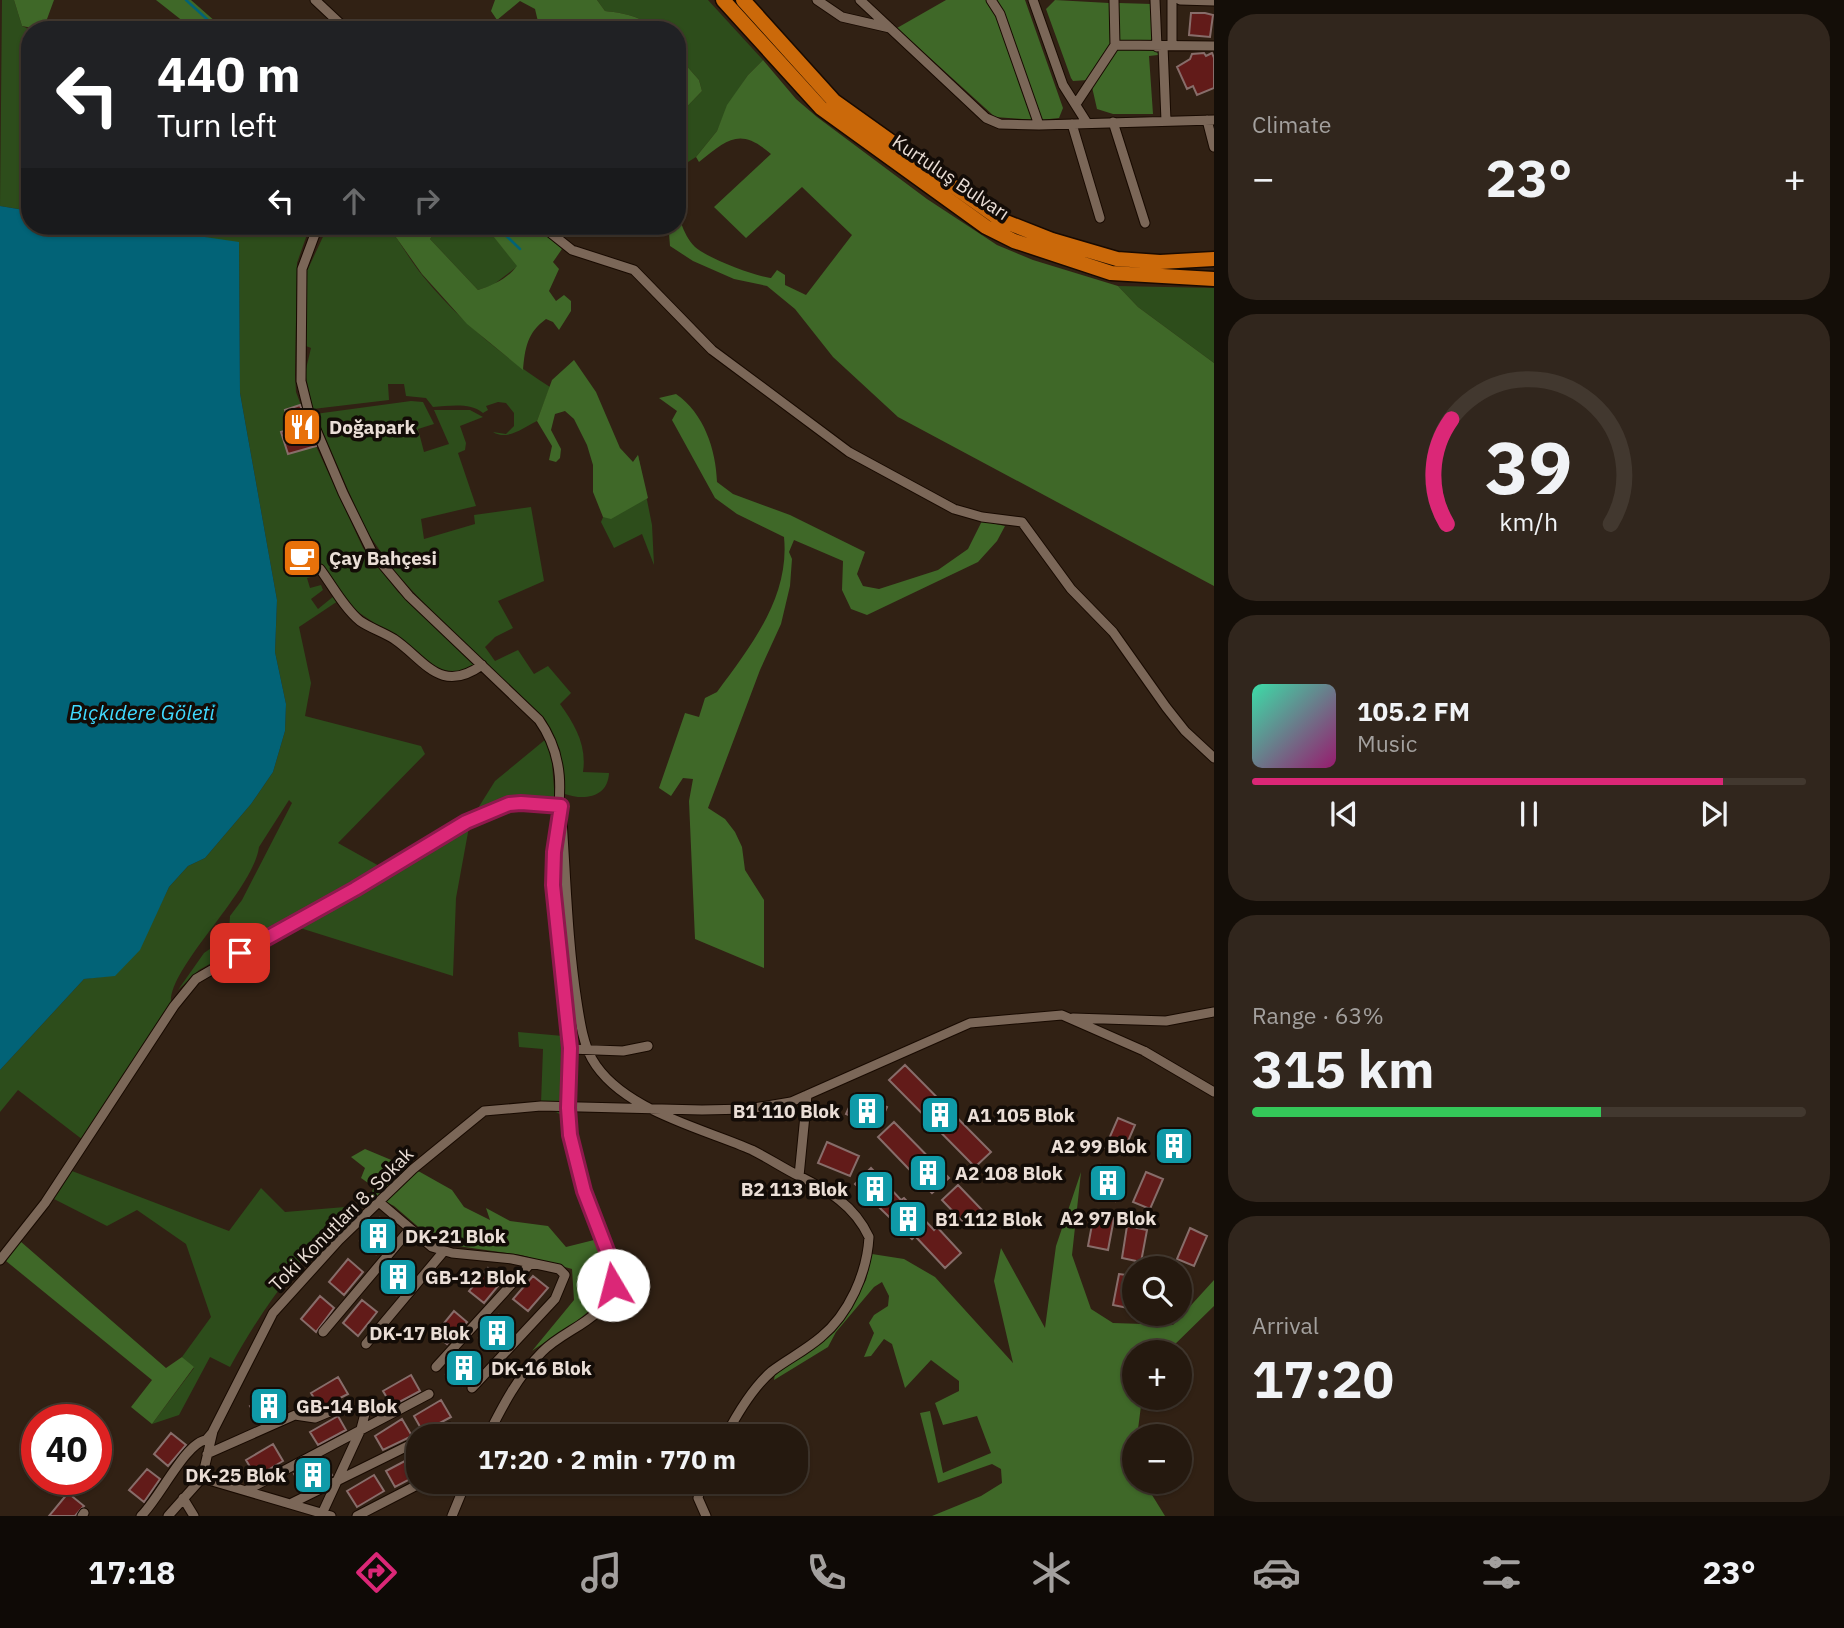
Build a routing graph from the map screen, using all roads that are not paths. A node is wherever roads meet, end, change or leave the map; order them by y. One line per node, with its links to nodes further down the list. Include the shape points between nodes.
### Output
1 (315, 0): 13 (street)
2 (723, 0): 31 (highway, Kurtuluş Bulvarı, via 821,108 986,227 1014,241 1111,272)
3 (743, 0): 30 (highway, Kurtuluş Bulvarı, via 834,102 1001,220 1117,259)
4 (817, 0): 14 (street, via 842,17)
5 (860, 0): 14 (street)
6 (991, 0): 24 (street)
7 (1033, 0): 18 (street, via 1063,85)
8 (1114, 0): 15 (street)
9 (1155, 0): 16 (street)
10 (1172, 0): 16 (street)
11 (1180, 0): 12 (street)
12 (1214, 1)
13 (338, 21)
14 (890, 28): 24 (street, via 986,118 1000,124)
15 (1115, 45): 16 (street); 18 (street)
16 (1164, 46): 17 (street); 20 (street)
17 (1214, 46)
18 (1076, 104): 22 (street)
19 (1211, 120): 20 (street); 25 (street)
20 (1166, 121): 21 (street)
21 (1113, 122): 22 (street); 27 (street)
22 (1087, 123): 23 (street)
23 (1072, 124): 24 (street); 26 (street)
24 (1039, 125)
25 (1214, 147)
26 (1100, 218)
27 (1145, 223)
28 (313, 235): 33 (street, via 301,282 300,373 309,412 372,552 409,596)
29 (553, 235): 34 (street, via 572,250 634,270 712,349 849,452 954,509 1022,522 1071,589 1113,632 1172,715)
30 (1214, 259)
31 (1214, 279)
32 (320, 569): 33 (street, via 357,618 393,638 428,669 461,677)
33 (481, 665): 35 (street, via 552,738)
34 (1214, 758)
35 (561, 806): 39 (street, via 553,885); 40 (street, via 572,957); 49 (street, via 509,804 466,822 196,979 45,1203)
36 (1214, 1012): 37 (street, Toki Konutları 8. Sokak, via 1167,1021)
37 (1068, 1017): 41 (street, via 1144,1051); 42 (street, Toki Konutları 8. Sokak, via 970,1023)
38 (648, 1046): 40 (street, via 623,1051)
39 (570, 1048): 40 (street); 43 (street)
40 (587, 1048): 44 (street, via 614,1084)
41 (1214, 1092)
42 (807, 1095): 44 (street, Toki Konutları 8. Sokak, via 748,1109); 45 (street)
43 (568, 1108): 44 (street, Toki Konutları 8. Sokak); 46 (street, Toki Konutları 8. Sokak, via 485,1111); 58 (street, via 579,1176 612,1261 613,1285 600,1311 559,1337 532,1363)
44 (653, 1108): 45 (street, via 752,1150)
45 (799, 1176): 59 (street, via 837,1196 864,1226 869,1237 864,1270 832,1326 771,1372)
46 (379, 1202): 47 (street); 61 (street, Toki Konutları 8. Sokak, via 273,1313)
47 (410, 1229): 48 (street); 51 (street)
48 (444, 1251): 50 (street); 52 (street)
49 (0, 1260)
50 (531, 1263): 53 (street); 54 (street, via 559,1269 565,1275 555,1298)
51 (323, 1332)
52 (366, 1344)
53 (436, 1367)
54 (472, 1388)
55 (429, 1394): 60 (street)
56 (368, 1402): 60 (street)
57 (339, 1408): 63 (street, via 315,1418 295,1415)
58 (495, 1424)
59 (733, 1424)
60 (361, 1429): 65 (street); 66 (street)
61 (213, 1431): 63 (street, Toki Konutları 8. Sokak); 73 (street, via 189,1449)
62 (406, 1447): 65 (street)
63 (207, 1454): 64 (street, Toki Konutları 8. Sokak)
64 (202, 1478): 66 (street); 70 (street)
65 (340, 1479): 71 (street); 72 (street)
66 (247, 1490): 71 (street)
67 (406, 1491): 77 (street)
68 (461, 1494): 78 (street)
69 (699, 1494): 79 (street)
70 (183, 1499): 74 (street); 75 (street)
71 (292, 1503): 72 (street)
72 (321, 1514): 76 (street)
73 (141, 1516)
74 (168, 1516)
75 (194, 1516)
76 (331, 1516)
77 (357, 1516)
78 (452, 1516)
79 (706, 1516)

